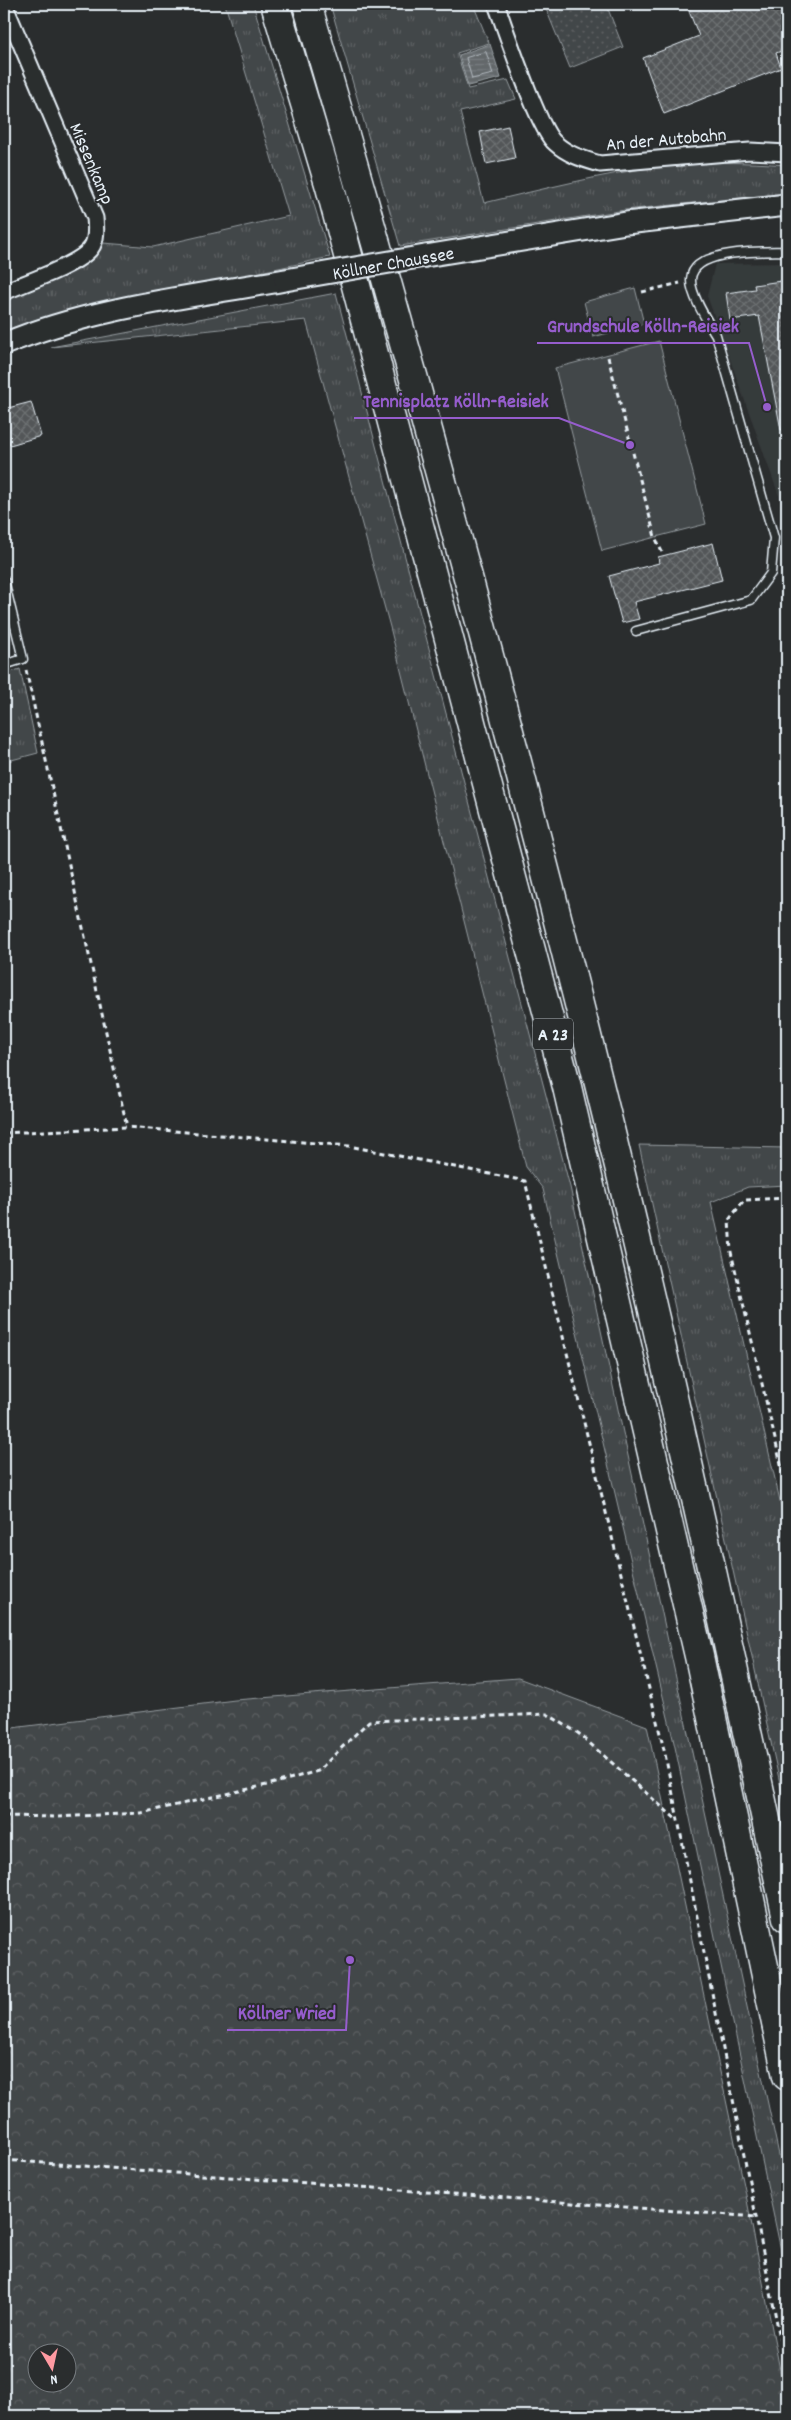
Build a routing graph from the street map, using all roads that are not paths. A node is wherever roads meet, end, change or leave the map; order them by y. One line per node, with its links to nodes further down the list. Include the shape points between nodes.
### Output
1 (4, 4): 8 (street, Missenkamp, via 95,218 96,233 91,248 76,261)
2 (275, 4): 14 (highway, A 23, via 330,188 567,1087 699,1656)
3 (307, 4): 13 (highway, A 23, via 359,182 502,708 596,1071 725,1630)
4 (496, 4): 5 (street, An der Autobahn, via 537,110 553,142 576,158 600,164 750,151)
5 (787, 153)
6 (787, 205): 9 (street, Köllner Chaussee, bridge, via 626,222 285,280 106,312 33,332)
7 (787, 250): 11 (lane, via 708,259 694,268 691,280 701,311 716,335 774,538 771,573 751,600)
8 (4, 292)
9 (4, 344)
10 (4, 580): 12 (lane, via 24,659)
11 (636, 631)
12 (4, 665)
13 (787, 1918)
14 (787, 2076)

